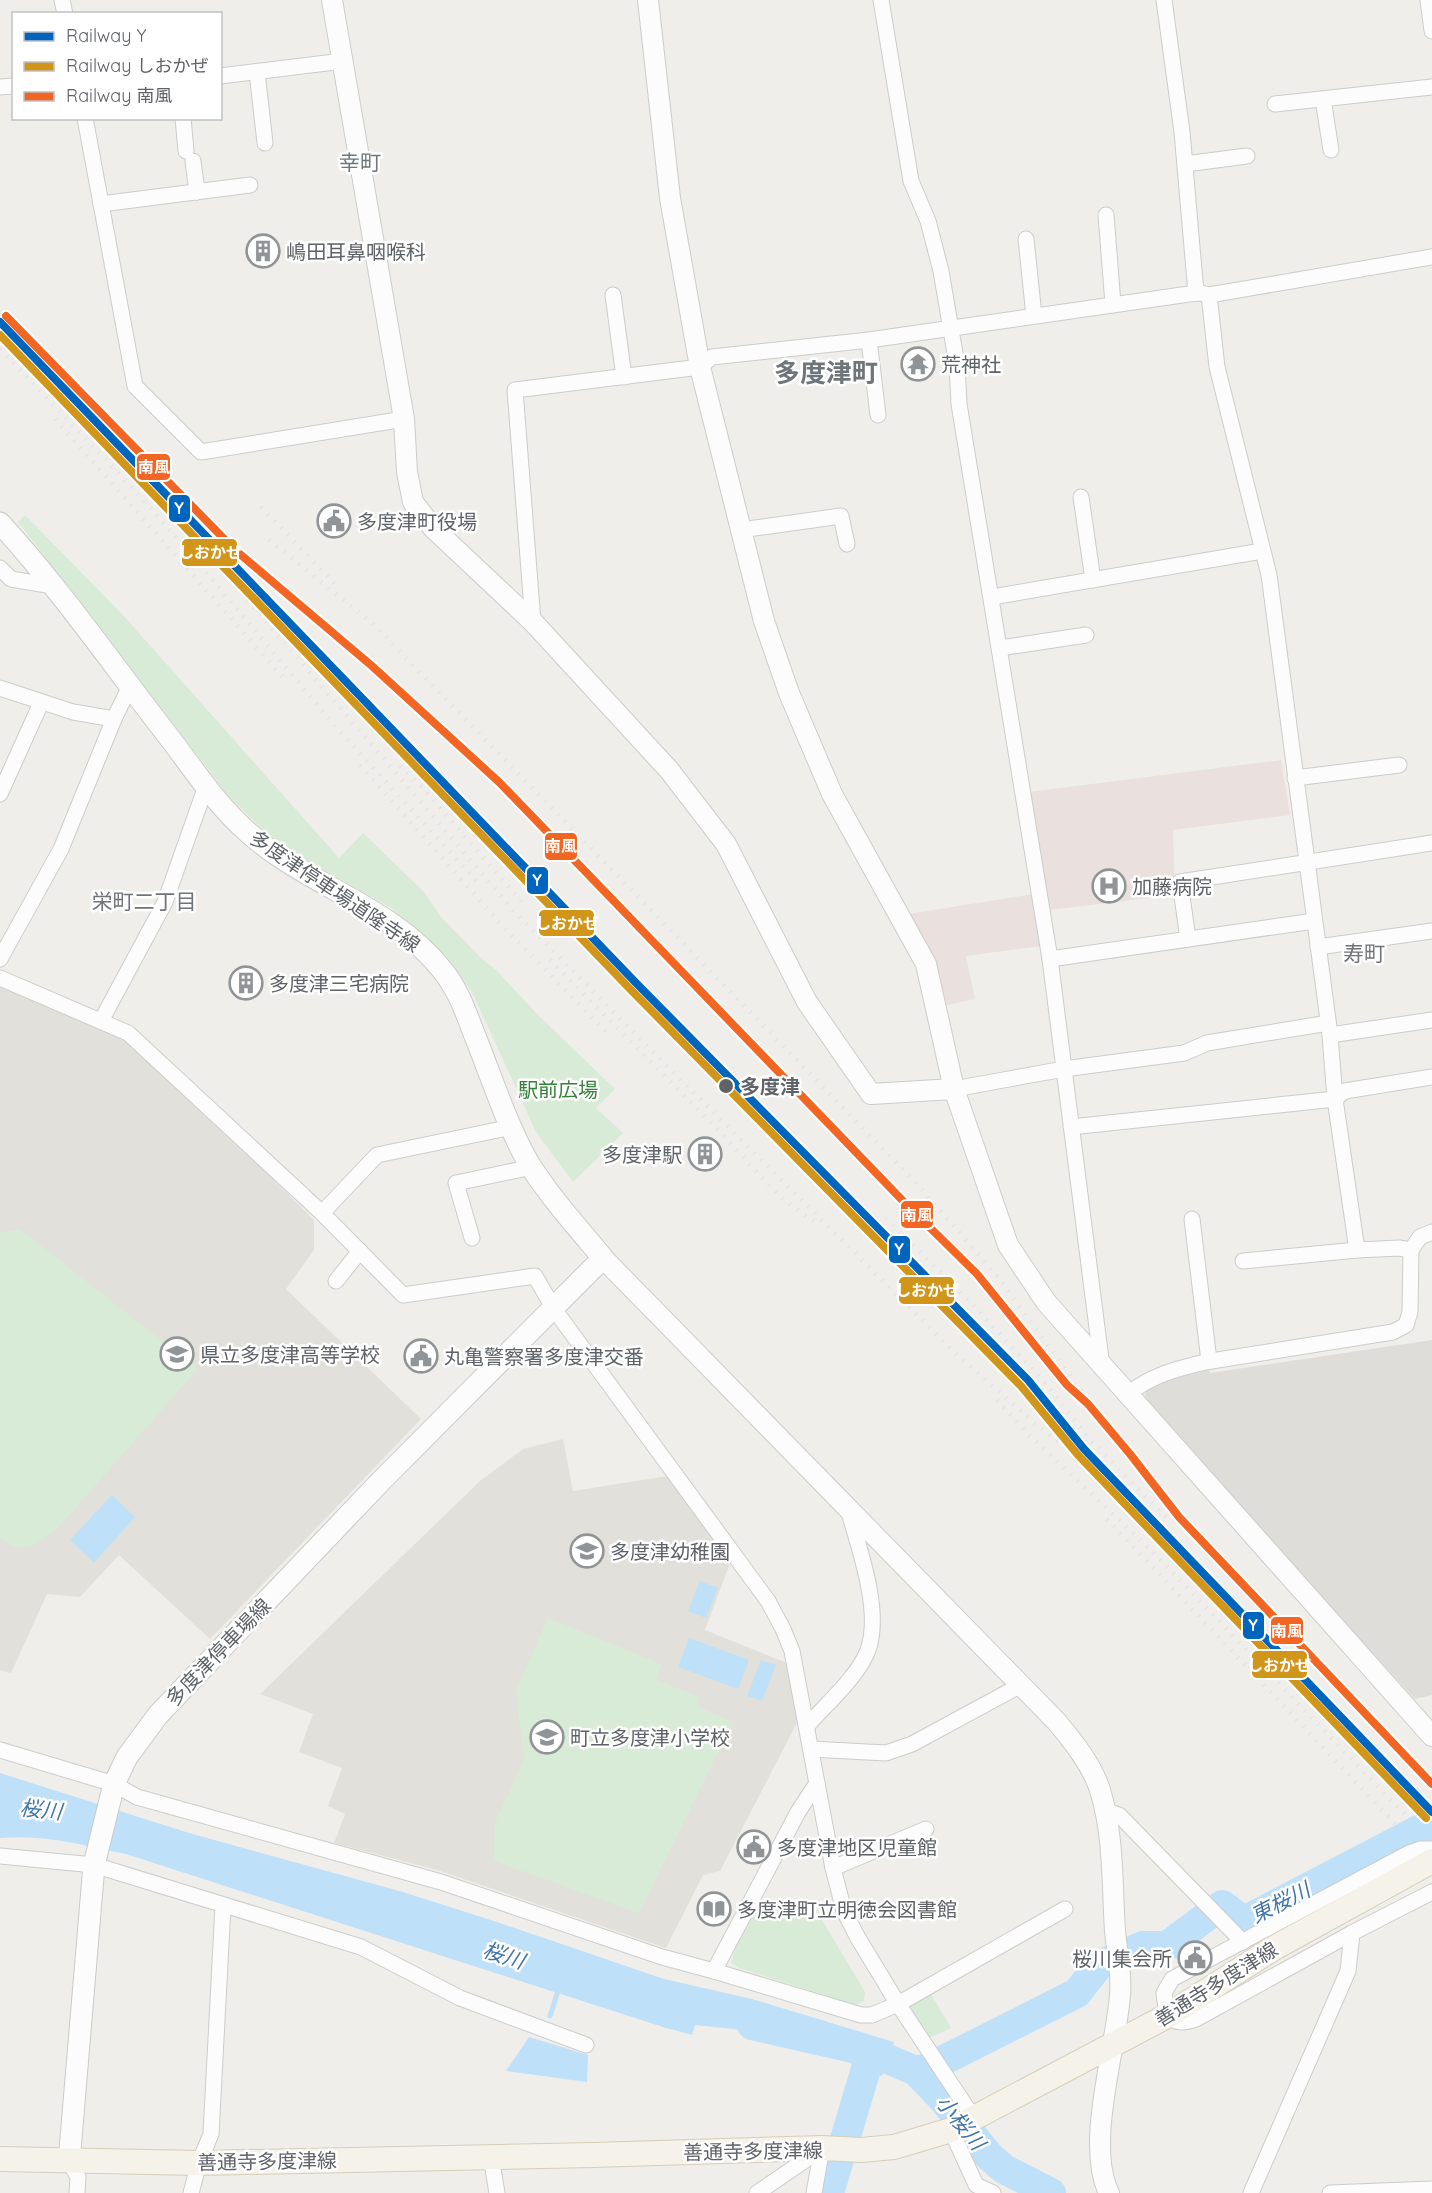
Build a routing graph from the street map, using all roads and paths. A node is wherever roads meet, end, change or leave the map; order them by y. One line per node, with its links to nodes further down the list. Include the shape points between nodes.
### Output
1 (332, 0): 7 (street)
2 (648, 0): 31 (street, via 670,198)
3 (881, 0): 29 (street, via 911,181 928,221)
4 (1164, 0): 18 (street)
5 (1428, 0): 6 (street)
6 (1432, 31)
7 (343, 61): 8 (street); 34 (street)
8 (257, 72): 9 (street); 15 (street)
9 (222, 76)
10 (1432, 87): 11 (street)
11 (1323, 99): 12 (street); 16 (street)
12 (1275, 104)
13 (85, 120): 21 (street)
14 (183, 120): 20 (street)
15 (265, 143)
16 (1331, 150)
17 (1247, 156): 18 (street)
18 (1185, 164): 25 (street)
19 (250, 186): 20 (street)
20 (197, 192): 21 (street)
21 (100, 204): 34 (street, via 135,386 201,452)
22 (1106, 215): 27 (street)
23 (1026, 239): 28 (street)
24 (1432, 256): 25 (street)
25 (1203, 294): 27 (street); 39 (street)
26 (613, 295): 32 (street)
27 (1113, 304): 28 (street)
28 (1034, 316): 29 (street)
29 (950, 327): 30 (street); 43 (street)
30 (869, 340): 31 (street, via 712,357); 33 (street)
31 (700, 367): 32 (street); 37 (street)
32 (624, 377): 44 (street, via 515,390)
33 (878, 415)
34 (404, 418): 44 (street, via 413,502 433,528)
35 (1081, 497): 41 (street)
36 (0, 523): 42 (main road, 多度津停車場道隆寺線)
37 (741, 530): 38 (street, via 841,516); 69 (street, via 764,621 789,693 832,794 926,963)
38 (847, 544)
39 (1262, 551): 41 (street); 52 (street, via 1269,575)
40 (0, 568): 42 (street, via 11,579)
41 (1093, 580): 43 (street)
42 (53, 586): 47 (main road, 多度津停車場道隆寺線)
43 (992, 597): 46 (street)
44 (533, 622): 69 (street, via 669,770 726,844 807,1002 871,1094)
45 (1086, 635): 46 (street)
46 (1000, 648): 62 (street)
47 (130, 686): 50 (street); 53 (main road, 多度津停車場道隆寺線)
48 (0, 688): 49 (street)
49 (41, 703): 50 (street); 54 (street)
50 (114, 719): 61 (street, via 61,849)
51 (1399, 765): 52 (street)
52 (1295, 778): 56 (street)
53 (206, 786): 65 (street, via 165,902); 71 (main road, 多度津停車場道隆寺線, via 238,824 269,850 394,925 422,947 461,998)
54 (0, 794)
55 (1432, 843): 56 (street)
56 (1306, 863): 57 (street); 59 (street, via 1180,882)
57 (1314, 921): 59 (street); 60 (street)
58 (1432, 931): 60 (street)
59 (1188, 939): 62 (street)
60 (1318, 946): 66 (street)
61 (0, 959)
62 (1050, 959): 67 (street)
63 (0, 978): 65 (street)
64 (1432, 1020): 66 (street)
65 (101, 1021): 74 (street, via 128,1034)
66 (1329, 1029): 67 (street, via 1207,1043 1184,1053); 70 (street)
67 (1064, 1069): 69 (street); 72 (street)
68 (1432, 1077): 70 (street, via 1345,1091)
69 (954, 1089): 86 (street, via 1008,1245 1046,1302)
70 (1335, 1099): 72 (street); 78 (street)
71 (512, 1127): 73 (main road, 多度津停車場道隆寺線); 74 (street, via 377,1155)
72 (1071, 1127): 86 (street)
73 (532, 1167): 77 (street, via 456,1183); 81 (main road, 多度津停車場道隆寺線)
74 (322, 1213): 80 (street)
75 (1192, 1219): 85 (street)
76 (1432, 1232): 79 (street, via 1420,1237)
77 (472, 1238)
78 (1358, 1250): 79 (street); 82 (street)
79 (1411, 1250): 85 (street, via 1410,1312 1406,1325 1393,1332)
80 (360, 1251): 83 (street); 84 (street, via 403,1295 535,1275)
81 (603, 1258): 84 (main road, 多度津停車場線); 88 (street)
82 (1243, 1261)
83 (336, 1281)
84 (554, 1309): 90 (street, via 768,1601 792,1651); 95 (main road, 多度津停車場線, via 381,1481 158,1715 127,1757)
85 (1209, 1361): 87 (street, via 1143,1382)
86 (1102, 1367): 87 (street)
87 (1128, 1395): 91 (street)
88 (848, 1509): 89 (street); 90 (street, via 874,1621 868,1650 847,1683)
89 (1021, 1685): 92 (street, via 886,1754); 96 (street, via 1075,1744 1100,1790)
90 (807, 1726): 92 (street)
91 (1432, 1736)
92 (811, 1749): 94 (street)
93 (0, 1750): 95 (street)
94 (817, 1784): 102 (street); 108 (street, via 798,1812)
95 (112, 1791): 100 (main road, 多度津停車場線); 108 (street, via 441,1882)
96 (1104, 1810): 107 (street, via 1119,1815); 111 (street, via 1121,1994)
97 (926, 1829): 102 (street)
98 (1432, 1849): 107 (street, via 1407,1854)
99 (0, 1856): 100 (street)
100 (95, 1858): 104 (street); 117 (main road, 多度津停車場線)
101 (1432, 1861): 110 (main road, 善通寺多度津線, via 1274,1948)
102 (833, 1868): 109 (street, via 844,1911)
103 (1432, 1892): 106 (street)
104 (224, 1906): 112 (street, via 361,1947 460,1998); 118 (street, via 211,2134)
105 (1065, 1910): 109 (street)
106 (1352, 1933): 110 (street, via 1197,2019 1174,2021); 128 (street, via 1348,1971)
107 (1243, 1942): 110 (street, via 1173,1979 1164,1993)
108 (714, 1971): 109 (street, via 861,2015 872,2015)
109 (898, 2004): 113 (street, via 938,2062)
110 (1167, 2016): 111 (main road, 善通寺多度津線)
111 (1113, 2043): 113 (main road, 善通寺多度津線); 127 (street, via 1099,2145 1103,2181)
112 (586, 2045)
113 (962, 2123): 114 (main road, 善通寺多度津線, via 894,2148); 119 (street)
114 (822, 2148): 115 (main road, 善通寺多度津線); 124 (street); 125 (street)
115 (491, 2157): 118 (main road, 善通寺多度津線); 123 (street)
116 (0, 2159): 117 (main road, 善通寺多度津線)
117 (69, 2162): 118 (main road, 善通寺多度津線); 121 (street, via 78,2176)
118 (199, 2163): 122 (street)
119 (974, 2189): 126 (street)
120 (1432, 2189): 129 (street)
121 (77, 2193)
122 (191, 2193)
123 (497, 2193)
124 (758, 2193)
125 (814, 2193)
126 (993, 2193)
127 (1109, 2193)
128 (1251, 2193)
129 (1330, 2193)

